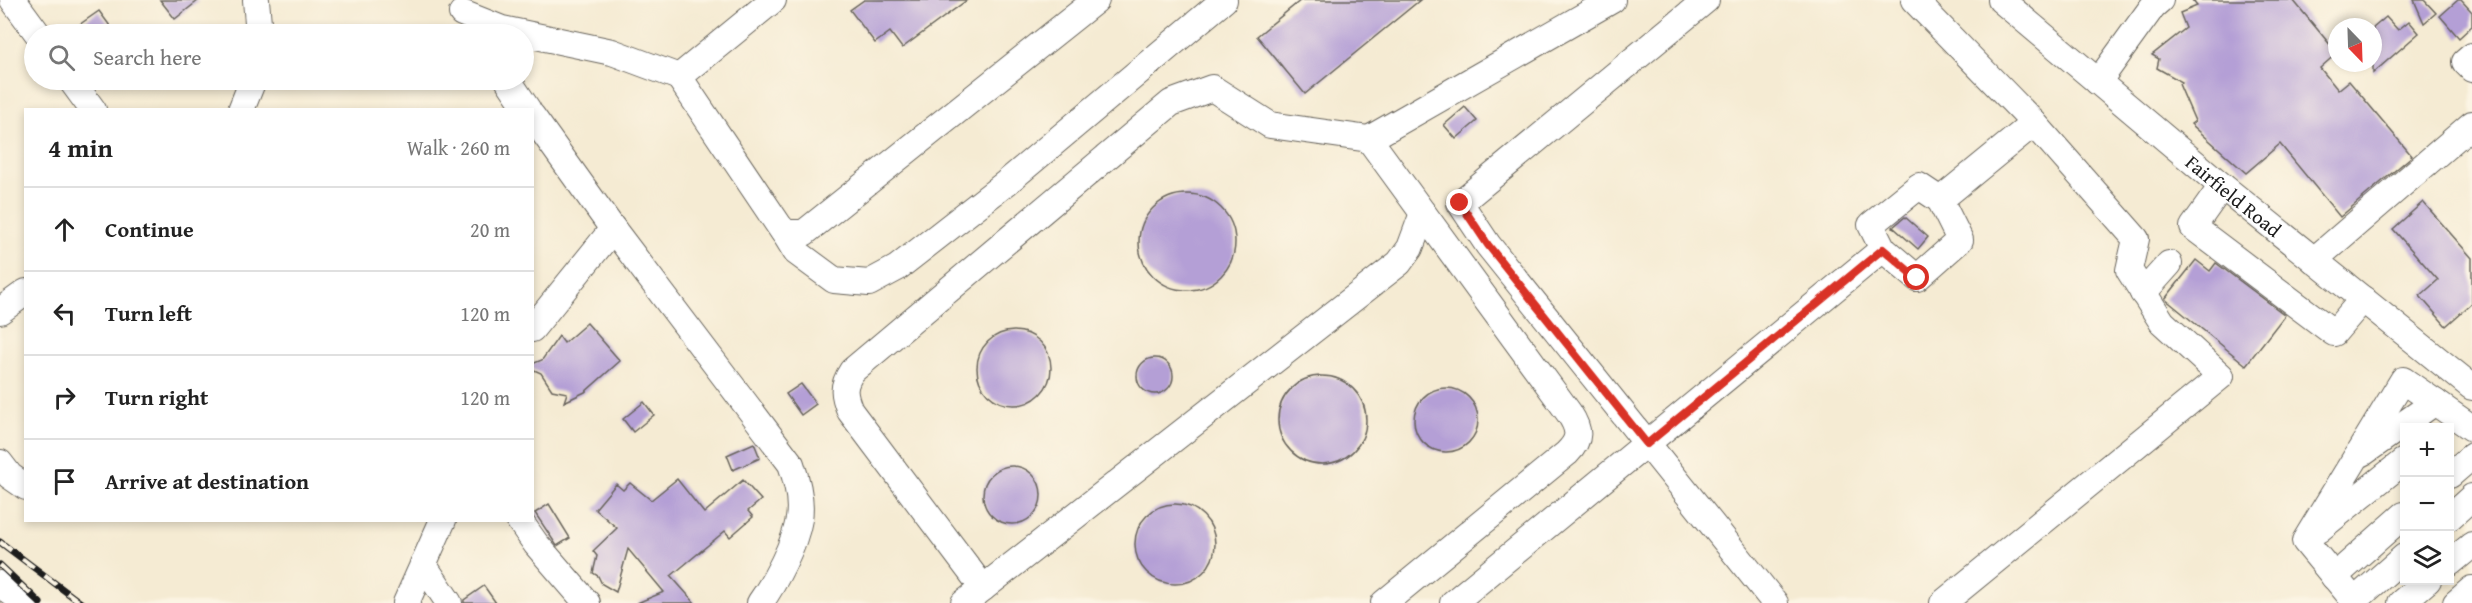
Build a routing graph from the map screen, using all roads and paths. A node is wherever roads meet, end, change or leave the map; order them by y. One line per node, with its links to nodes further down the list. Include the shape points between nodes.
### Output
1 (13, 0): 12 (street)
2 (256, 0): 13 (street)
3 (773, 0): 19 (street)
4 (1096, 0): 35 (street, via 804,233 784,233)
5 (1224, 0): 35 (street, via 1006,183 897,268 869,283 834,279 796,252)
6 (1612, 0): 30 (street)
7 (1706, 0): 47 (street, via 1460,203 1488,245)
8 (1914, 0): 28 (street)
9 (2160, 0): 20 (street)
10 (2009, 2): 20 (street, Fairfield Road)
11 (458, 6): 14 (street); 15 (street)
12 (31, 24)
13 (258, 24)
14 (470, 24)
15 (492, 24)
16 (534, 36): 19 (street, via 612,52)
17 (2472, 56): 18 (street, via 2466,62)
18 (2472, 69)
19 (679, 77): 35 (street)
20 (2098, 82): 31 (street, Fairfield Road)
21 (78, 90): 24 (street)
22 (249, 90): 25 (street)
23 (515, 90): 26 (street)
24 (92, 108)
25 (242, 108)
26 (527, 108)
27 (534, 118): 34 (street)
28 (2034, 123): 32 (street); 40 (street, via 2136,239 2129,270)
29 (2472, 124): 37 (street)
30 (1369, 139): 33 (street); 68 (street, via 1270,125 1212,88 1171,104 852,371 844,383 843,394 850,411)
31 (2222, 186): 37 (street, Fairfield Road); 41 (street, via 2193,227 2334,333)
32 (1940, 200): 36 (street, via 1919,186 1871,225); 36 (street, via 1960,240 1917,278)
33 (1423, 213): 68 (street, via 1410,248 1399,263); 76 (street, via 1569,413 1579,433 1567,453)
34 (613, 229): 43 (street); 75 (street, via 791,464 798,485 800,518 790,548)
35 (782, 229)
36 (1883, 249): 47 (street)
37 (2314, 260): 41 (street, Fairfield Road)
38 (2169, 264): 40 (street)
39 (24, 293): 42 (street)
40 (2143, 293): 69 (street, via 2162,322 2221,376)
41 (2363, 299): 44 (street, Fairfield Road)
42 (0, 311)
43 (534, 327)
44 (2472, 387)
45 (2435, 402): 46 (street); 49 (street); 49 (street, via 2403,380)
46 (2459, 424)
47 (1647, 444): 77 (street); 78 (street)
48 (2472, 456): 52 (street)
49 (2354, 461): 59 (street)
50 (0, 463): 53 (street)
51 (2400, 464): 59 (street)
52 (2454, 472)
53 (24, 486)
54 (2472, 497): 55 (street)
55 (2454, 513)
56 (2400, 519): 64 (street)
57 (442, 522): 63 (street)
58 (520, 522): 74 (street)
59 (2305, 542): 64 (street)
60 (2472, 544): 62 (street)
61 (2400, 560): 70 (street)
62 (2454, 560)
63 (423, 564): 72 (street); 73 (street)
64 (2334, 577): 70 (street)
65 (0, 584): 71 (street)
66 (2422, 585): 79 (street)
67 (2472, 589): 80 (street)
68 (973, 596)
69 (1951, 601)
70 (2355, 602)
71 (25, 603)
72 (405, 603)
73 (448, 603)
74 (586, 603)
75 (760, 603)
76 (1384, 603)
77 (1453, 603)
78 (1775, 603)
79 (2401, 603)
80 (2456, 603)

